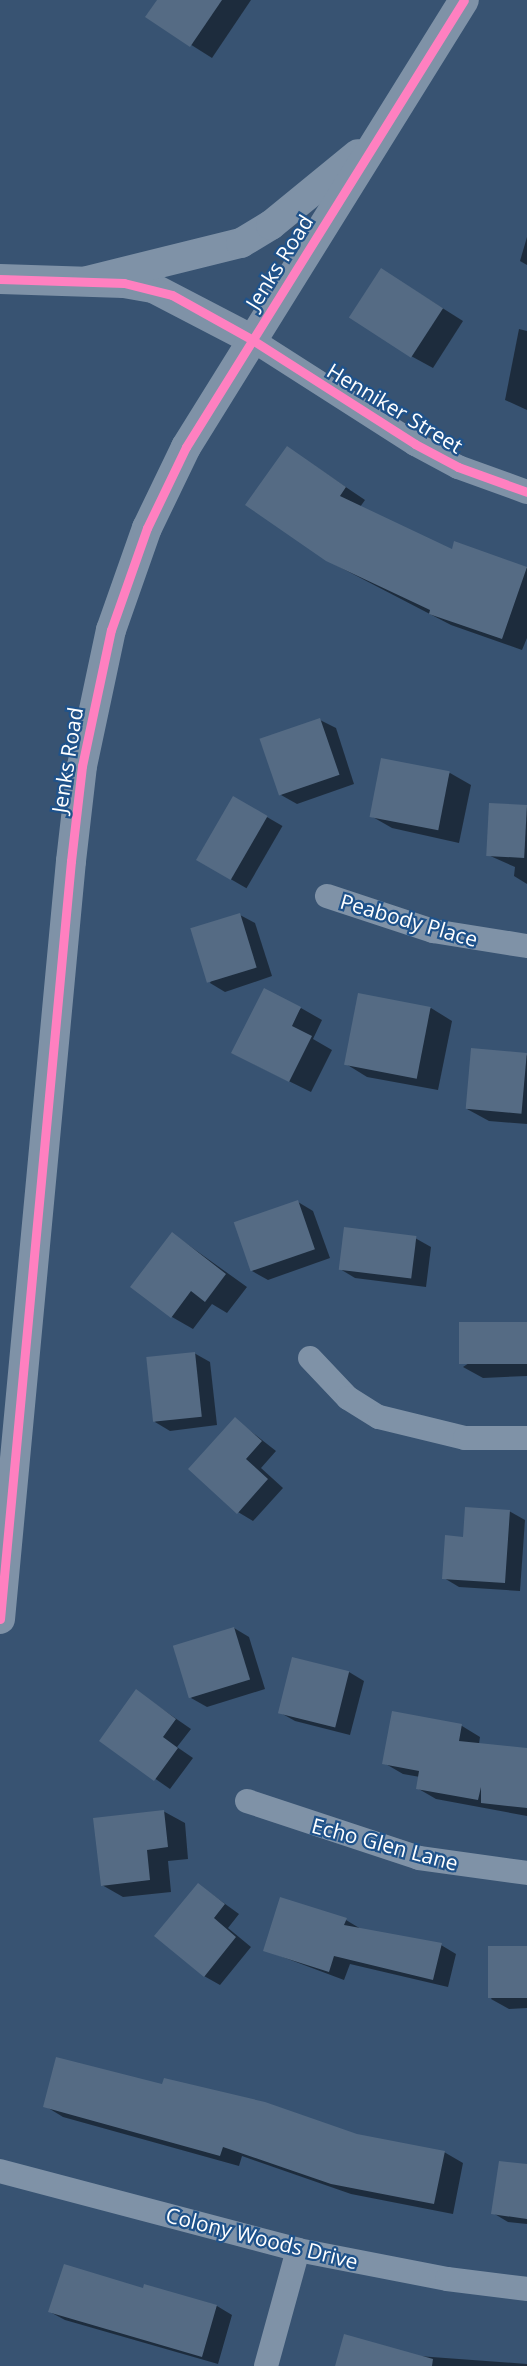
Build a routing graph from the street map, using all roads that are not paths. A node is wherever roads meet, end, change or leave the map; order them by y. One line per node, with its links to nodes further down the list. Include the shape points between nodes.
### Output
1 (464, 0): 2 (street, Jenks Road)
2 (376, 139): 4 (street, via 271,225 240,243); 5 (street, Jenks Road)
3 (0, 279): 4 (street)
4 (87, 281): 5 (street, via 153,288 202,310)
5 (251, 339): 6 (street, Henniker Street, via 415,444 458,467); 11 (street, Jenks Road, via 186,447 147,528 114,621 94,703 71,861)
6 (527, 492)
7 (327, 896): 8 (street, Peabody Place, via 433,931)
8 (527, 946)
9 (310, 1358): 10 (street, via 348,1398 378,1417 465,1437)
10 (527, 1438)
11 (0, 1620)
12 (247, 1801): 13 (street, Echo Glen Lane, via 419,1858)
13 (527, 1873)
14 (0, 2171): 15 (street, Colony Woods Drive)
15 (298, 2250): 16 (street, Colony Woods Drive, via 447,2279); 17 (street)
16 (527, 2289)
17 (266, 2366)

